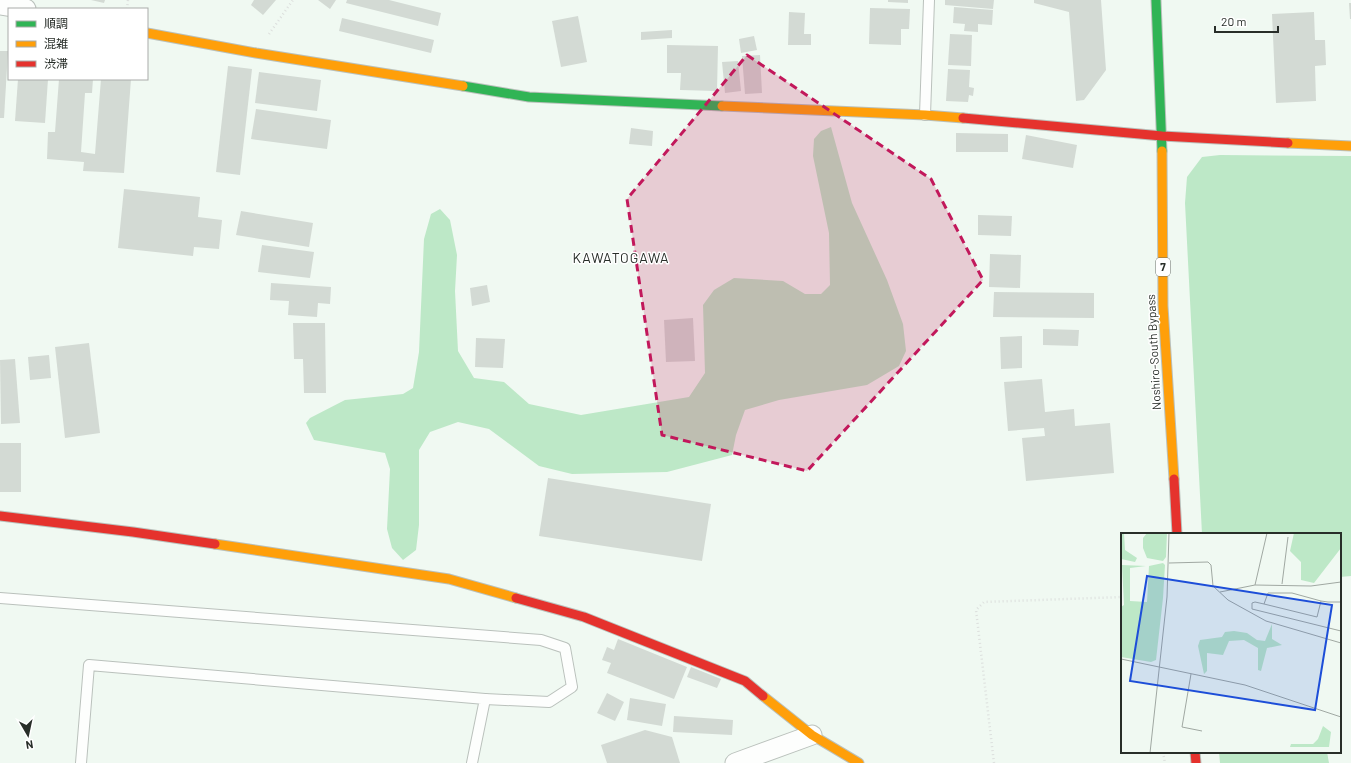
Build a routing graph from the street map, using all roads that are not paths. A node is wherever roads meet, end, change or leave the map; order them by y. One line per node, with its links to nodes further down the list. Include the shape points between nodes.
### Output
1 (929, 0): 6 (lane)
2 (1156, 0): 7 (main road, Noshiro-South Bypass / 7)
3 (0, 5): 4 (street)
4 (20, 8)
5 (148, 33): 6 (main road, via 528,97)
6 (925, 115): 7 (main road)
7 (1162, 136): 8 (main road); 10 (main road, Noshiro-South Bypass / 7, via 1163,306)
8 (1351, 146)
9 (0, 516): 13 (main road, via 133,532 449,579 584,617 745,681)
10 (1177, 533)
11 (0, 598): 12 (lane, via 541,640 566,648 572,687 549,702)
12 (485, 698): 15 (lane, via 89,665); 16 (lane)
13 (812, 735): 17 (street); 18 (main road)
14 (1195, 753): 19 (main road)
15 (81, 763)
16 (472, 763)
17 (735, 763)
18 (859, 763)
19 (1196, 763)

